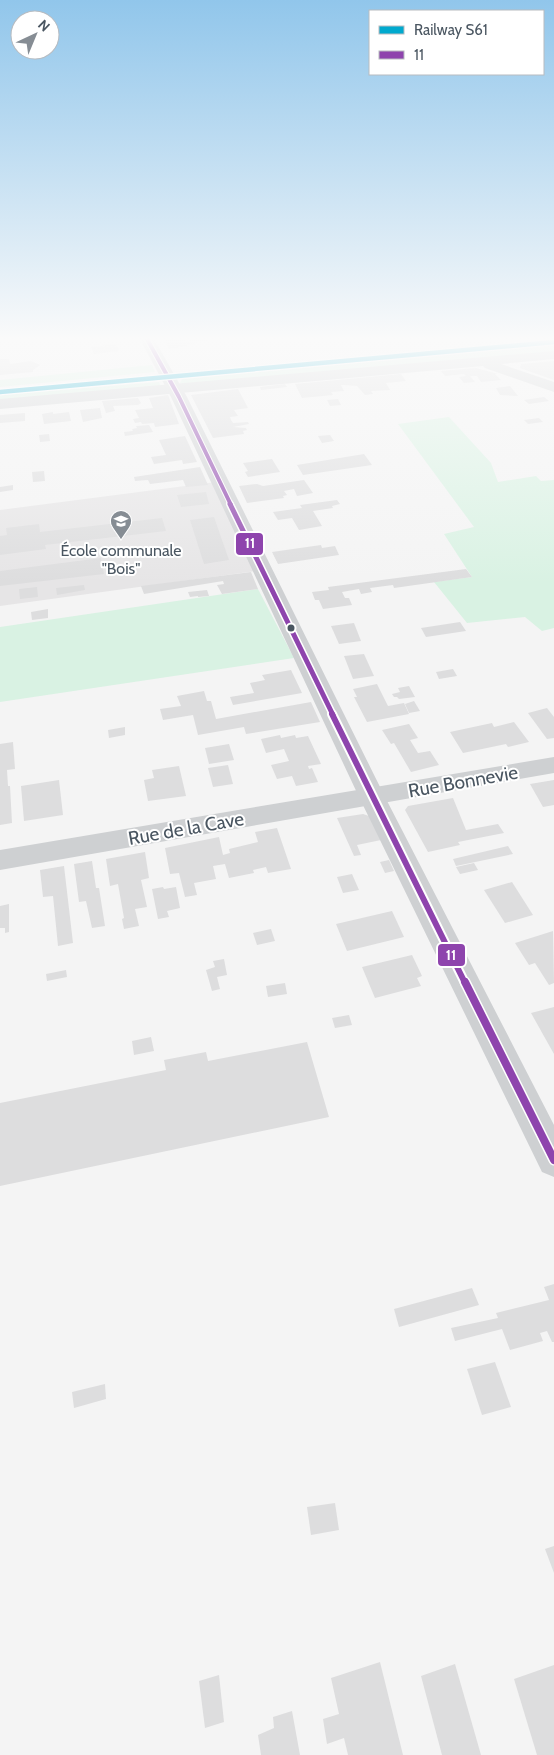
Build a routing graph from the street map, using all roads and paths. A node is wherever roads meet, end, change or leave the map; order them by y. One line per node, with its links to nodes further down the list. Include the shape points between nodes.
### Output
1 (190, 421): 3 (street)
2 (554, 765): 3 (street, Rue Bonnevie)
3 (372, 797): 4 (street, Rue de la Cave); 5 (street)
4 (0, 860)
5 (554, 1160)

